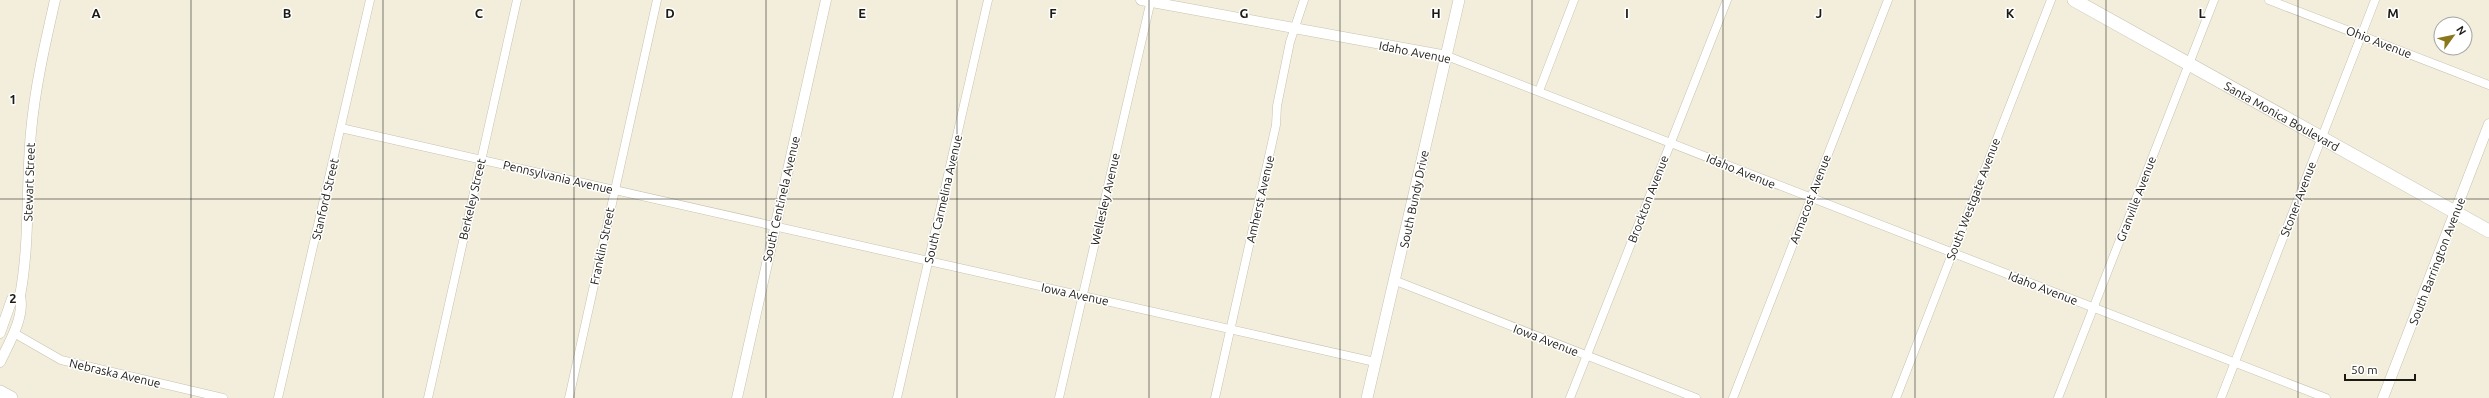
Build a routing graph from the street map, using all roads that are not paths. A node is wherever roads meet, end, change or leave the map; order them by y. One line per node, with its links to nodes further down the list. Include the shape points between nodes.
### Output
1 (55, 0): 38 (street, Stewart Street, via 34,105 27,238)
2 (370, 0): 25 (street, Stanford Street)
3 (517, 0): 28 (street, Berkeley Street)
4 (657, 0): 29 (street, Franklin Street)
5 (826, 0): 32 (street, South Centinela Avenue)
6 (988, 0): 35 (street, South Carmelina Avenue)
7 (1304, 0): 18 (street, Amherst Avenue)
8 (1459, 0): 20 (main road, South Bundy Drive)
9 (1574, 0): 23 (street)
10 (1727, 0): 27 (street, Brockton Avenue)
11 (1888, 0): 30 (street, Armacost Avenue)
12 (2052, 0): 34 (street, South Westgate Avenue)
13 (2074, 0): 21 (main road, Santa Monica Boulevard)
14 (2214, 0): 21 (street, Granville Avenue)
15 (2268, 0): 19 (street, Ohio Avenue)
16 (2375, 0): 19 (street, Stoner Avenue)
17 (1147, 1): 18 (street, Idaho Avenue); 37 (street, Wellesley Avenue)
18 (1296, 28): 20 (street, Idaho Avenue); 40 (street, Amherst Avenue, via 1290,42 1277,106 1276,125)
19 (2361, 35): 22 (street, Ohio Avenue); 26 (street, Stoner Avenue)
20 (1447, 56): 23 (street, Idaho Avenue); 36 (main road, South Bundy Drive)
21 (2189, 64): 26 (main road, Santa Monica Boulevard); 39 (street, Granville Avenue)
22 (2489, 85)
23 (1539, 91): 27 (street, Idaho Avenue)
24 (2489, 124): 31 (street, South Barrington Avenue)
25 (341, 128): 28 (street, Pennsylvania Avenue); 50 (street, Stanford Street)
26 (2322, 138): 31 (main road, Santa Monica Boulevard); 46 (street, Stoner Avenue)
27 (1671, 142): 30 (street, Idaho Avenue); 43 (street, Brockton Avenue)
28 (481, 160): 29 (street, Pennsylvania Avenue); 51 (street, Berkeley Street)
29 (613, 190): 32 (street, Pennsylvania Avenue); 52 (street, Franklin Street)
30 (1809, 199): 34 (street, Idaho Avenue); 60 (street, Armacost Avenue)
31 (2456, 212): 33 (main road, Santa Monica Boulevard); 65 (street, South Barrington Avenue)
32 (775, 226): 35 (street, Iowa Avenue); 53 (street, South Centinela Avenue)
33 (2489, 231)
34 (1952, 253): 39 (street, Idaho Avenue); 61 (street, South Westgate Avenue)
35 (928, 261): 37 (street, Iowa Avenue); 54 (street, South Carmelina Avenue)
36 (1396, 281): 43 (street, Iowa Avenue); 45 (main road, South Bundy Drive)
37 (1082, 295): 40 (street, Iowa Avenue); 55 (street, Wellesley Avenue)
38 (20, 296): 41 (street, via 12,299); 42 (street, Stewart Street, via 22,304)
39 (2094, 308): 46 (street, Idaho Avenue); 62 (street, Granville Avenue)
40 (1230, 330): 45 (street, Iowa Avenue); 56 (street, Amherst Avenue)
41 (0, 333)
42 (14, 333): 44 (street, Stewart Street); 49 (street, Nebraska Avenue, via 61,360)
43 (1587, 356): 58 (street, Brockton Avenue); 59 (street, Iowa Avenue)
44 (0, 362)
45 (1375, 362): 57 (main road, South Bundy Drive)
46 (2234, 363): 63 (street, Stoner Avenue); 64 (street, Idaho Avenue)
47 (0, 392): 48 (main road)
48 (11, 398)
49 (223, 398)
50 (278, 398)
51 (428, 398)
52 (569, 398)
53 (737, 398)
54 (898, 398)
55 (1059, 398)
56 (1215, 398)
57 (1368, 398)
58 (1570, 398)
59 (1696, 398)
60 (1733, 398)
61 (1896, 398)
62 (2058, 398)
63 (2221, 398)
64 (2326, 398)
65 (2383, 398)

